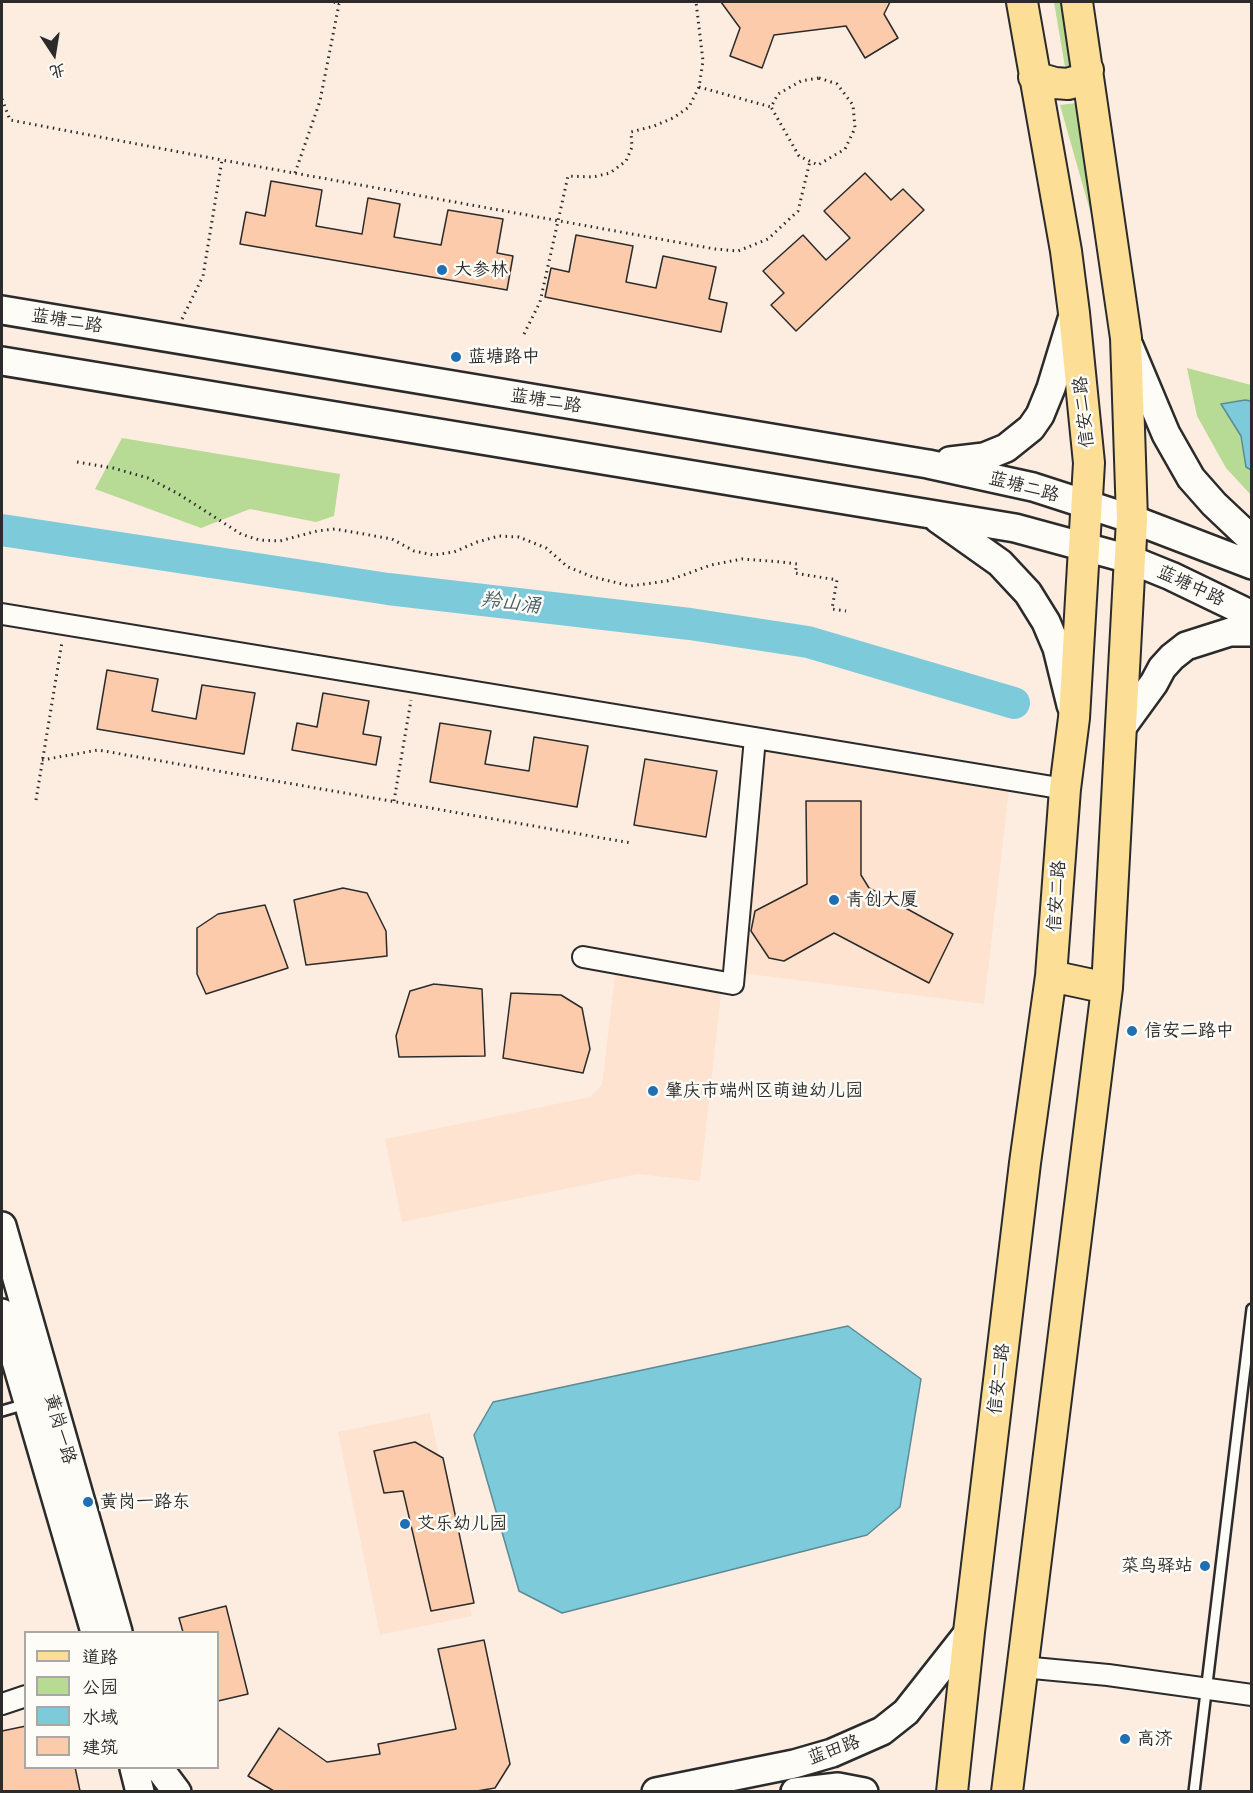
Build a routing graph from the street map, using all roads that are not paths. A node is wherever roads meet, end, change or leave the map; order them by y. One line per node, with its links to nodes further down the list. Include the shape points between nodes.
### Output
1 (1022, 2): 4 (main road, 信安二路)
2 (1077, 2): 3 (main road)
3 (1088, 70): 4 (main road, via 1080,80 1068,84); 7 (main road)
4 (1034, 77): 6 (main road, 信安二路)
5 (2, 310): 9 (main road, 蓝塘二路)
6 (1074, 313): 9 (main road, via 1052,388 1030,428 1006,448 984,457); 10 (main road, 信安二路, via 1089,463)
7 (1125, 338): 12 (main road); 13 (main road, via 1166,434 1191,478)
8 (2, 361): 11 (main road)
9 (927, 464): 10 (main road, 蓝塘二路, via 1033,487)
10 (1088, 505): 12 (main road, 蓝塘二路); 14 (main road, 信安二路)
11 (932, 515): 14 (main road, via 1015,528); 20 (main road, via 1000,563 1028,593 1057,648)
12 (1132, 519): 15 (main road); 16 (main road)
13 (1251, 540)
14 (1085, 547): 15 (main road, 蓝塘中路); 20 (main road, 信安二路)
15 (1130, 559): 18 (main road, 蓝塘中路); 21 (main road)
16 (1251, 565)
17 (2, 614): 22 (street)
18 (1251, 615)
19 (1251, 632): 21 (main road, via 1230,632 1186,646 1162,668)
20 (1074, 718): 23 (main road, 信安二路)
21 (1122, 727): 26 (main road)
22 (755, 738): 23 (street); 24 (street, via 733,984)
23 (1065, 789): 25 (main road, 信安二路)
24 (583, 957)
25 (1050, 976): 26 (main road); 34 (main road, 信安二路)
26 (1107, 988): 35 (main road)
27 (2, 1226): 33 (main road, 黄岗一路)
28 (1251, 1309): 36 (lane)
29 (2, 1313): 30 (main road, 黄岗一路)
30 (28, 1403): 31 (lane); 32 (main road, 黄岗一路)
31 (2, 1411)
32 (95, 1631)
33 (118, 1631)
34 (969, 1632): 48 (main road, 蓝田路, via 906,1712 882,1731 832,1753 794,1764); 51 (main road, 信安二路)
35 (1022, 1667): 36 (street); 52 (main road)
36 (1206, 1689): 37 (street); 53 (lane)
37 (1251, 1695)
38 (24, 1697): 39 (street)
39 (2, 1704)
40 (128, 1769): 44 (main road)
41 (134, 1769): 45 (main road)
42 (158, 1769): 46 (main road)
43 (160, 1769): 47 (main road)
44 (123, 1791)
45 (140, 1791)
46 (162, 1791)
47 (177, 1791)
48 (656, 1791)
49 (795, 1791): 50 (main road, 蓝田路, via 838,1787)
50 (864, 1791)
51 (952, 1791)
52 (1007, 1791)
53 (1194, 1791)

